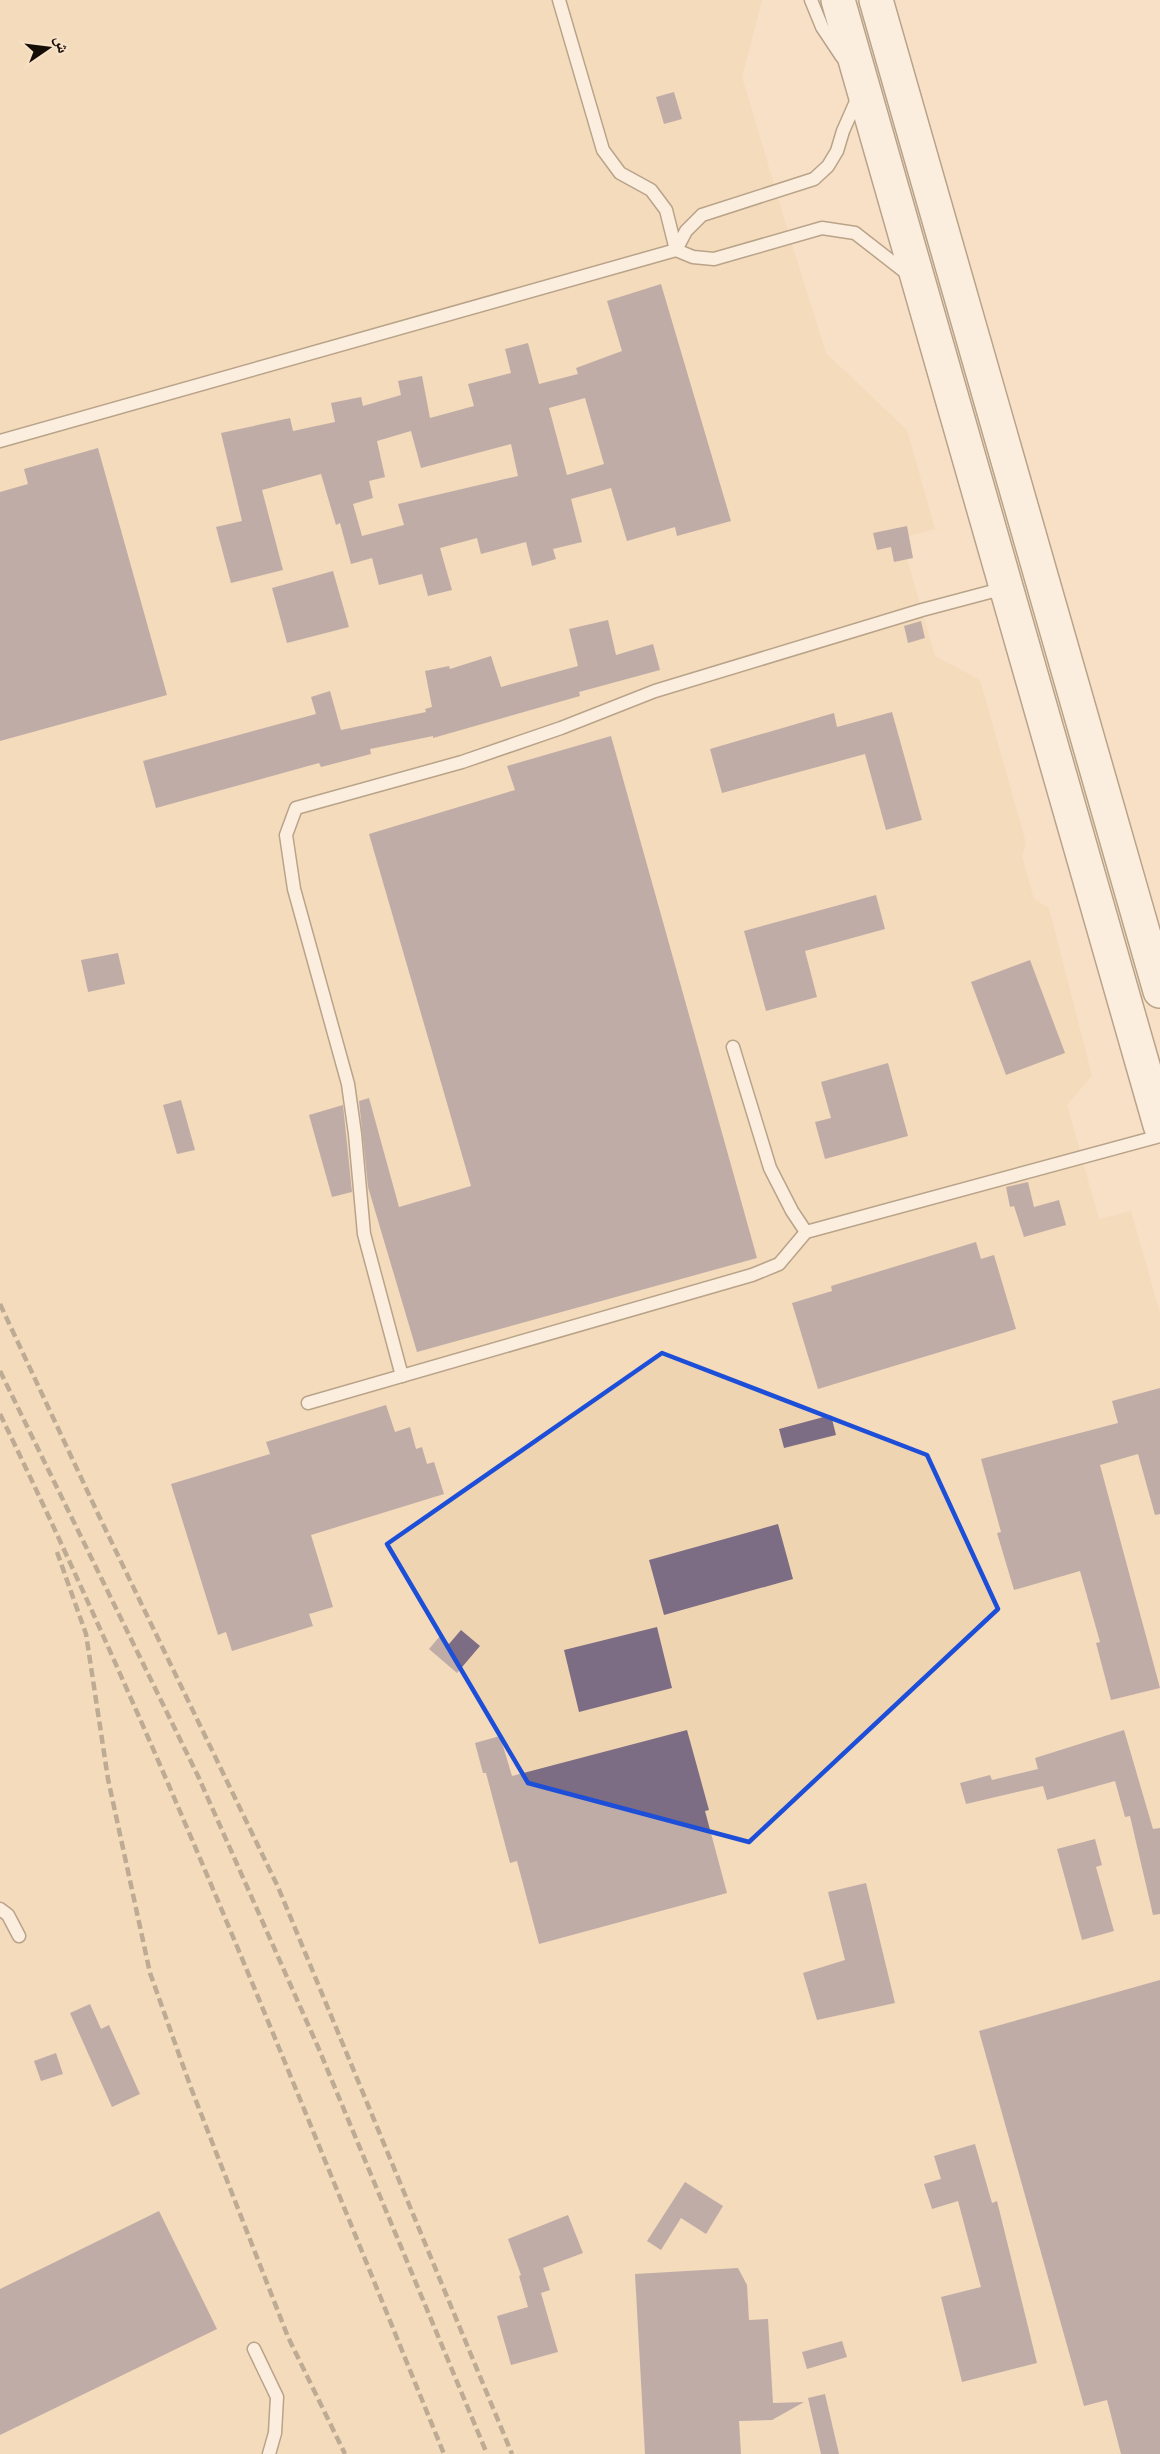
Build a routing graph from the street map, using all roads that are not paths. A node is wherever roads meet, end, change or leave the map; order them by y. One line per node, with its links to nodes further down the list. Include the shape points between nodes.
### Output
1 (559, 0): 6 (lane, via 603,150 620,172 651,190 666,210)
2 (811, 0): 5 (lane, via 822,27)
3 (838, 0): 5 (highway)
4 (876, 0): 10 (highway)
5 (863, 88): 6 (lane, via 837,151 814,179 702,215 686,231); 7 (highway)
6 (676, 250): 7 (lane, via 714,259 822,228 835,229 855,232); 8 (lane)
7 (919, 283): 9 (highway)
8 (0, 441)
9 (1006, 588): 12 (highway); 15 (lane, via 655,691 462,762 296,808 286,835 294,889 348,1084 364,1234)
10 (1160, 991)
11 (733, 1047): 14 (lane, via 770,1168)
12 (1160, 1125)
13 (1160, 1136): 14 (lane)
14 (806, 1232): 15 (lane, via 779,1264 752,1275)
15 (402, 1376): 16 (lane)
16 (308, 1403)
17 (0, 1909): 18 (lane, via 8,1915)
18 (19, 1936)
19 (254, 2349): 20 (lane, via 277,2397 275,2433)
20 (269, 2454)

